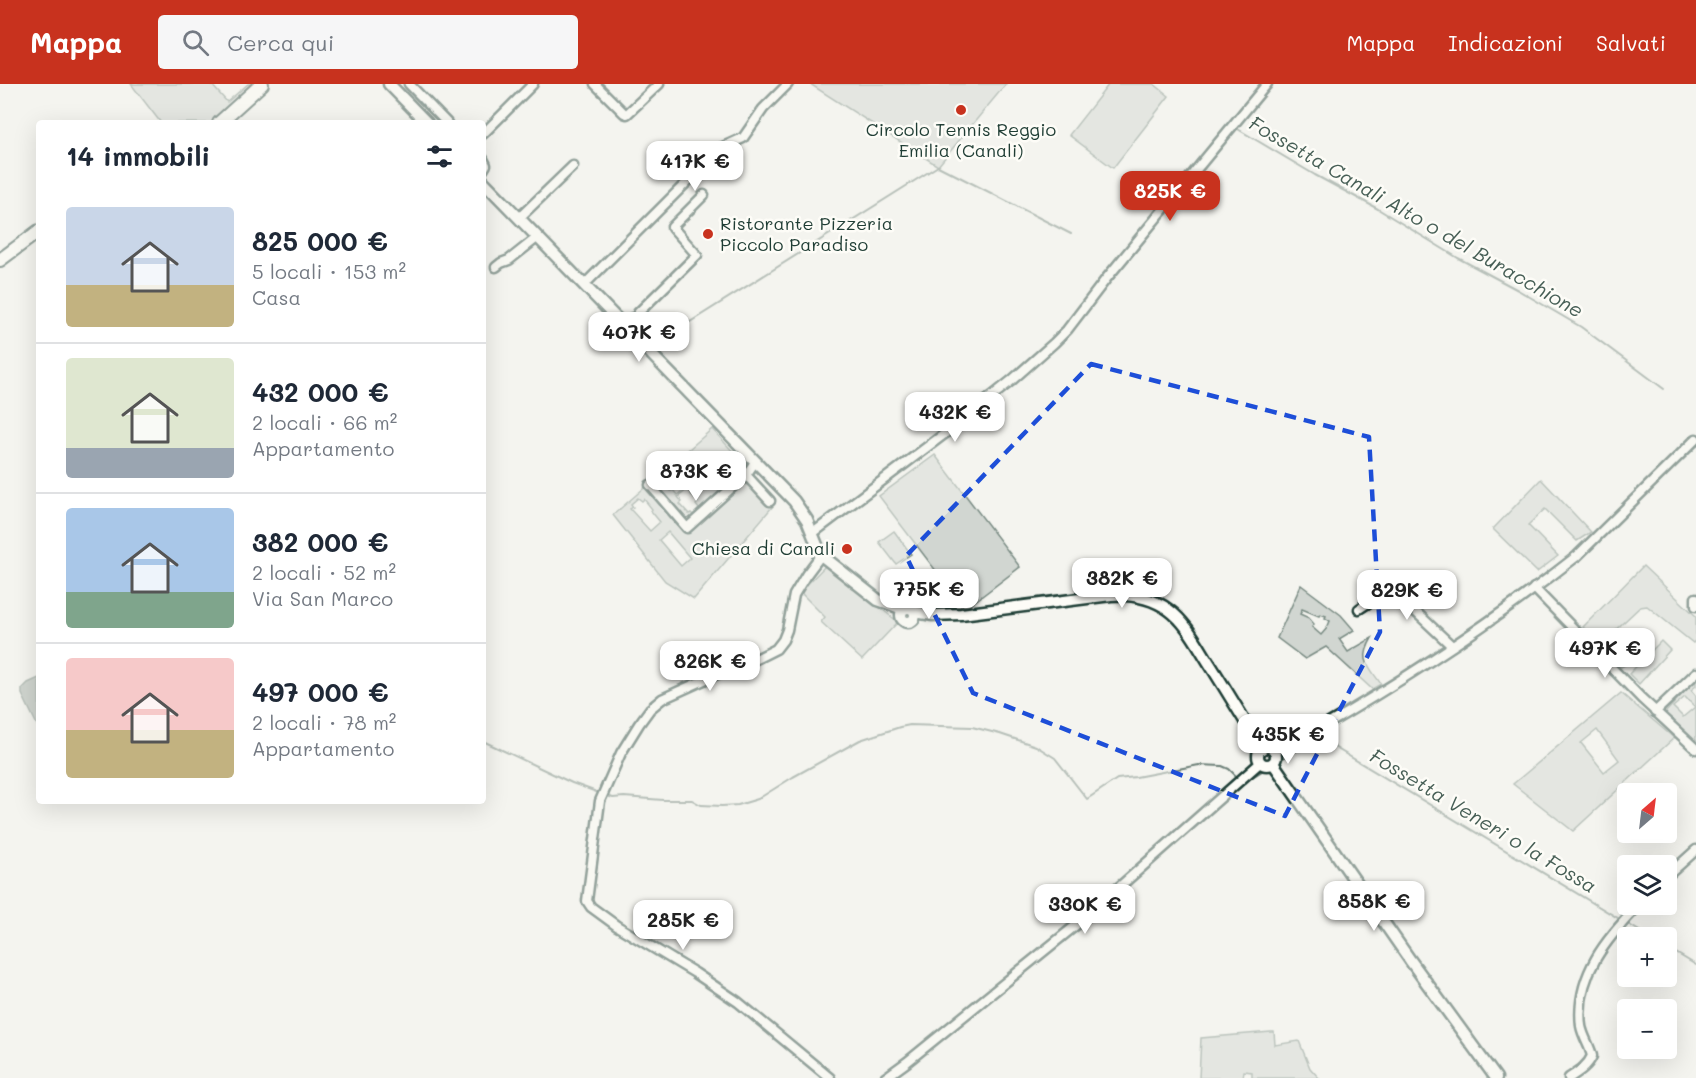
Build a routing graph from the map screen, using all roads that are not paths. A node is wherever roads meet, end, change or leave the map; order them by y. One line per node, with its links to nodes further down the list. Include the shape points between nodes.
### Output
1 (262, 84): 9 (main road)
2 (389, 84): 10 (street)
3 (409, 84): 11 (street)
4 (533, 84): 12 (street)
5 (595, 84): 6 (street, via 627,114)
6 (659, 84)
7 (788, 84): 21 (street, via 763,109 743,138 721,148)
8 (1267, 84): 28 (street, via 1054,343 947,432)
9 (222, 120)
10 (424, 120)
11 (444, 120)
12 (486, 131)
13 (573, 166): 16 (street)
14 (486, 184): 16 (street)
15 (704, 195): 22 (street, via 672,227 697,255)
16 (519, 218): 18 (street)
17 (36, 233): 19 (main road)
18 (538, 237): 20 (street); 21 (street)
19 (0, 260)
20 (496, 267)
21 (584, 285): 22 (street)
22 (624, 327): 24 (street)
23 (1696, 439): 30 (street, via 1577,556)
24 (755, 462): 25 (street); 28 (street, via 800,508)
25 (746, 475): 26 (street, via 687,528); 27 (street)
26 (650, 486)
27 (770, 501)
28 (813, 533): 29 (street)
29 (821, 555): 37 (street, via 888,609 902,613 910,607 915,615 961,614 1111,595 1152,600 1171,612 1189,631); 44 (street, via 794,595 787,630 776,649 662,699 639,724 600,801 587,901 617,927 738,1002)
30 (1534, 588): 34 (street); 36 (street)
31 (1696, 598): 32 (street)
32 (1696, 606)
33 (1359, 609): 34 (street, via 1385,594 1395,594)
34 (1452, 646): 39 (street)
35 (1696, 673): 36 (street)
36 (1655, 712): 38 (street)
37 (1262, 749): 39 (street, via 1268,748); 40 (street, via 1258,755)
38 (1696, 749)
39 (1274, 761): 40 (street, via 1268,765); 46 (street)
40 (1261, 762): 45 (street, via 1075,926)
41 (1696, 850): 42 (street)
42 (1677, 867)
43 (1630, 915): 47 (street, via 1605,944 1587,978 1581,1028 1592,1056)
44 (830, 1078)
45 (885, 1078)
46 (1496, 1078)
47 (1569, 1078)

